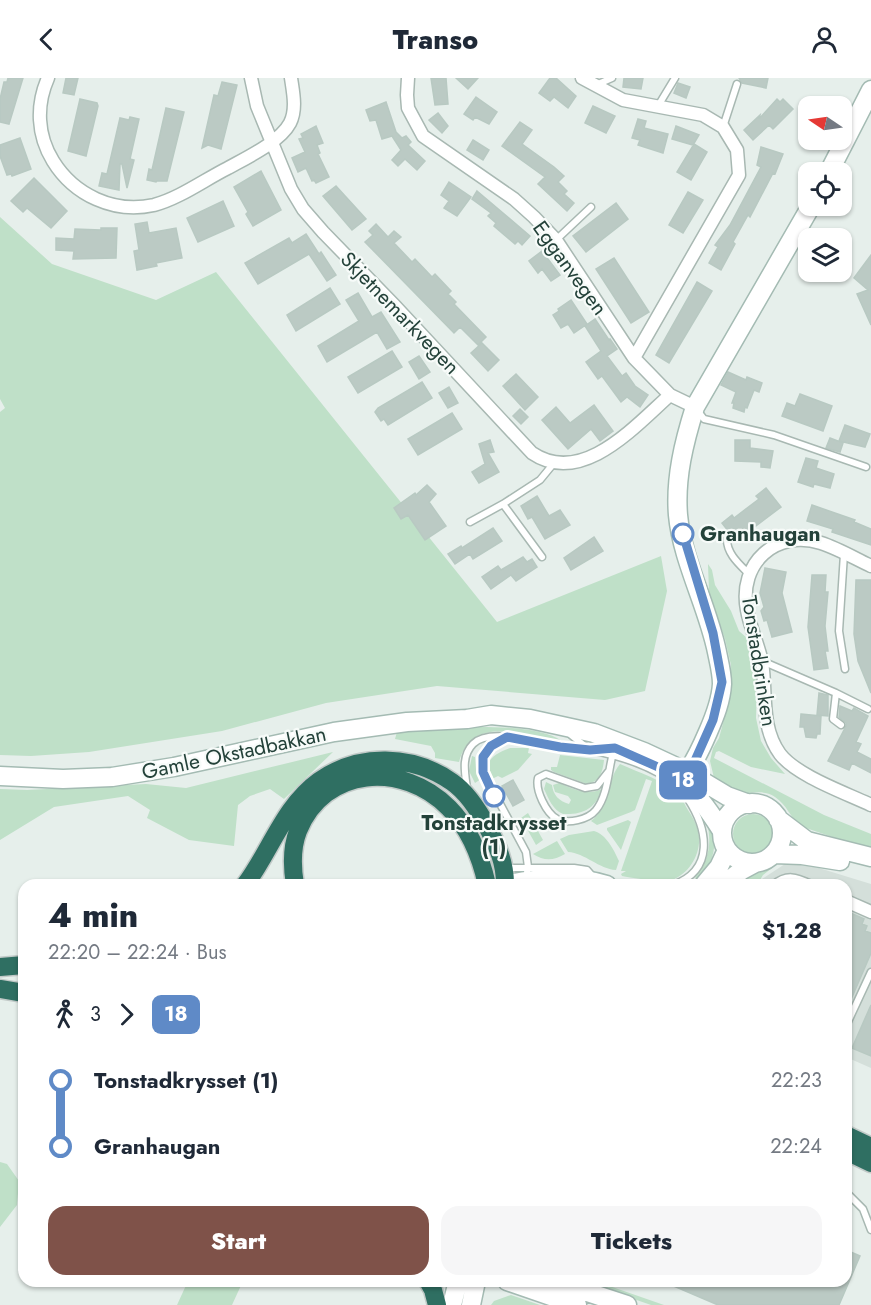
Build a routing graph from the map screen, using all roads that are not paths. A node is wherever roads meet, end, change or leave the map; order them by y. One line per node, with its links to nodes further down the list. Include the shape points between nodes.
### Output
1 (48, 78): 13 (street, via 39,128 46,150 65,179 101,202 129,207 170,199)
2 (251, 78): 13 (street, Skjetnemarkvegen, via 257,106)
3 (291, 78): 13 (street, via 293,115 288,126)
4 (408, 78): 17 (street, Egganvegen, via 408,108 423,136 514,199)
5 (582, 78): 9 (street)
6 (612, 78): 9 (lane)
7 (675, 78): 11 (lane)
8 (737, 84): 12 (lane)
9 (595, 86): 11 (street, via 623,100)
10 (871, 90): 14 (main road)
11 (657, 106): 12 (street, via 703,115)
12 (723, 127): 18 (street, via 737,150 739,175)
13 (272, 141): 21 (street, Skjetnemarkvegen, via 291,189 323,232 532,453)
14 (834, 162)
15 (591, 207): 17 (lane)
16 (805, 216): 20 (main road)
17 (556, 240): 18 (street, Egganvegen)
18 (634, 358): 19 (street, Egganvegen)
19 (670, 395): 20 (street, Egganvegen); 21 (street, Skjetnemarkvegen, via 617,442 585,460)
20 (695, 407): 22 (lane, via 704,419 774,435); 42 (main road, via 679,470 678,516 713,633 722,682 713,720)
21 (555, 462): 23 (lane, via 540,480)
22 (866, 467)
23 (503, 504): 24 (lane); 27 (lane)
24 (470, 522)
25 (727, 538): 29 (lane, via 736,561)
26 (844, 554): 28 (street, Tonstadbrinken); 29 (street, Tonstadbrinken, via 821,543 792,540 772,547); 31 (lane, via 839,631)
27 (542, 557)
28 (871, 566)
29 (749, 574): 30 (street, Tonstadbrinken, via 746,608)
30 (761, 661): 32 (lane); 45 (street, Tonstadbrinken, via 766,727 781,755 804,774)
31 (845, 669)
32 (836, 693): 33 (lane); 35 (lane, via 833,719)
33 (868, 709)
34 (468, 719): 36 (main road, Gamle Okstadbakkan); 38 (main road, Gamle Okstadbakkan, via 491,715 574,727); 41 (main road, Gamle Okstadbakkan, via 406,722 334,732 112,777)
35 (841, 725)
36 (572, 735): 38 (main road, Gamle Okstadbakkan); 39 (lane)
37 (507, 737): 39 (lane); 43 (lane, via 487,737 472,744 465,759); 53 (lane, via 486,751 483,772 526,852)
38 (615, 748): 39 (lane); 40 (lane); 42 (main road, Gamle Okstadbakkan)
39 (590, 750)
40 (608, 772): 40 (lane, via 592,788 546,774 538,778 538,789 555,818 583,819 596,811 608,783)
41 (0, 776)
42 (683, 781): 44 (main road, Gamle Okstadbakkan); 47 (main road, Gamle Okstadbakkan); 59 (lane, via 705,839 698,866)
43 (468, 796): 54 (highway, via 452,782 417,765 383,760 350,765 317,782 302,797); 57 (highway, via 491,832)
44 (749, 804): 46 (main road, via 766,807); 47 (main road, via 731,813)
45 (871, 805)
46 (778, 819): 49 (main road, via 782,837); 50 (main road, via 807,841)
47 (722, 831): 48 (main road)
48 (727, 850): 51 (main road, via 739,860); 60 (main road)
49 (774, 854): 51 (main road); 52 (main road, via 802,855)
50 (871, 857)
51 (755, 863): 61 (main road)
52 (871, 868)
53 (525, 878): 58 (main road)
54 (250, 879)
55 (294, 879): 56 (highway, via 294,846 315,804 342,785 372,776 391,776 434,794 449,808 472,842)
56 (485, 879)
57 (504, 879)
58 (571, 879)
59 (685, 879)
60 (709, 879)
61 (731, 879)
62 (783, 879): 63 (lane)
63 (800, 879)
64 (852, 904): 65 (street)
65 (871, 912)
66 (18, 965): 67 (highway)
67 (0, 966)
68 (871, 972): 73 (lane)
69 (18, 982): 70 (highway)
70 (0, 983)
71 (0, 989): 72 (highway)
72 (18, 992)
73 (852, 1013)
74 (852, 1138): 75 (highway)
75 (871, 1147)
76 (852, 1154): 77 (highway)
77 (871, 1163)
78 (852, 1198): 79 (lane, via 864,1209)
79 (871, 1230)
80 (431, 1287): 85 (highway)
81 (456, 1287): 86 (main road)
82 (475, 1287): 87 (main road)
83 (524, 1287): 88 (main road)
84 (573, 1287): 89 (main road)
85 (437, 1305)
86 (452, 1305)
87 (471, 1305)
88 (577, 1305)
89 (627, 1305)

